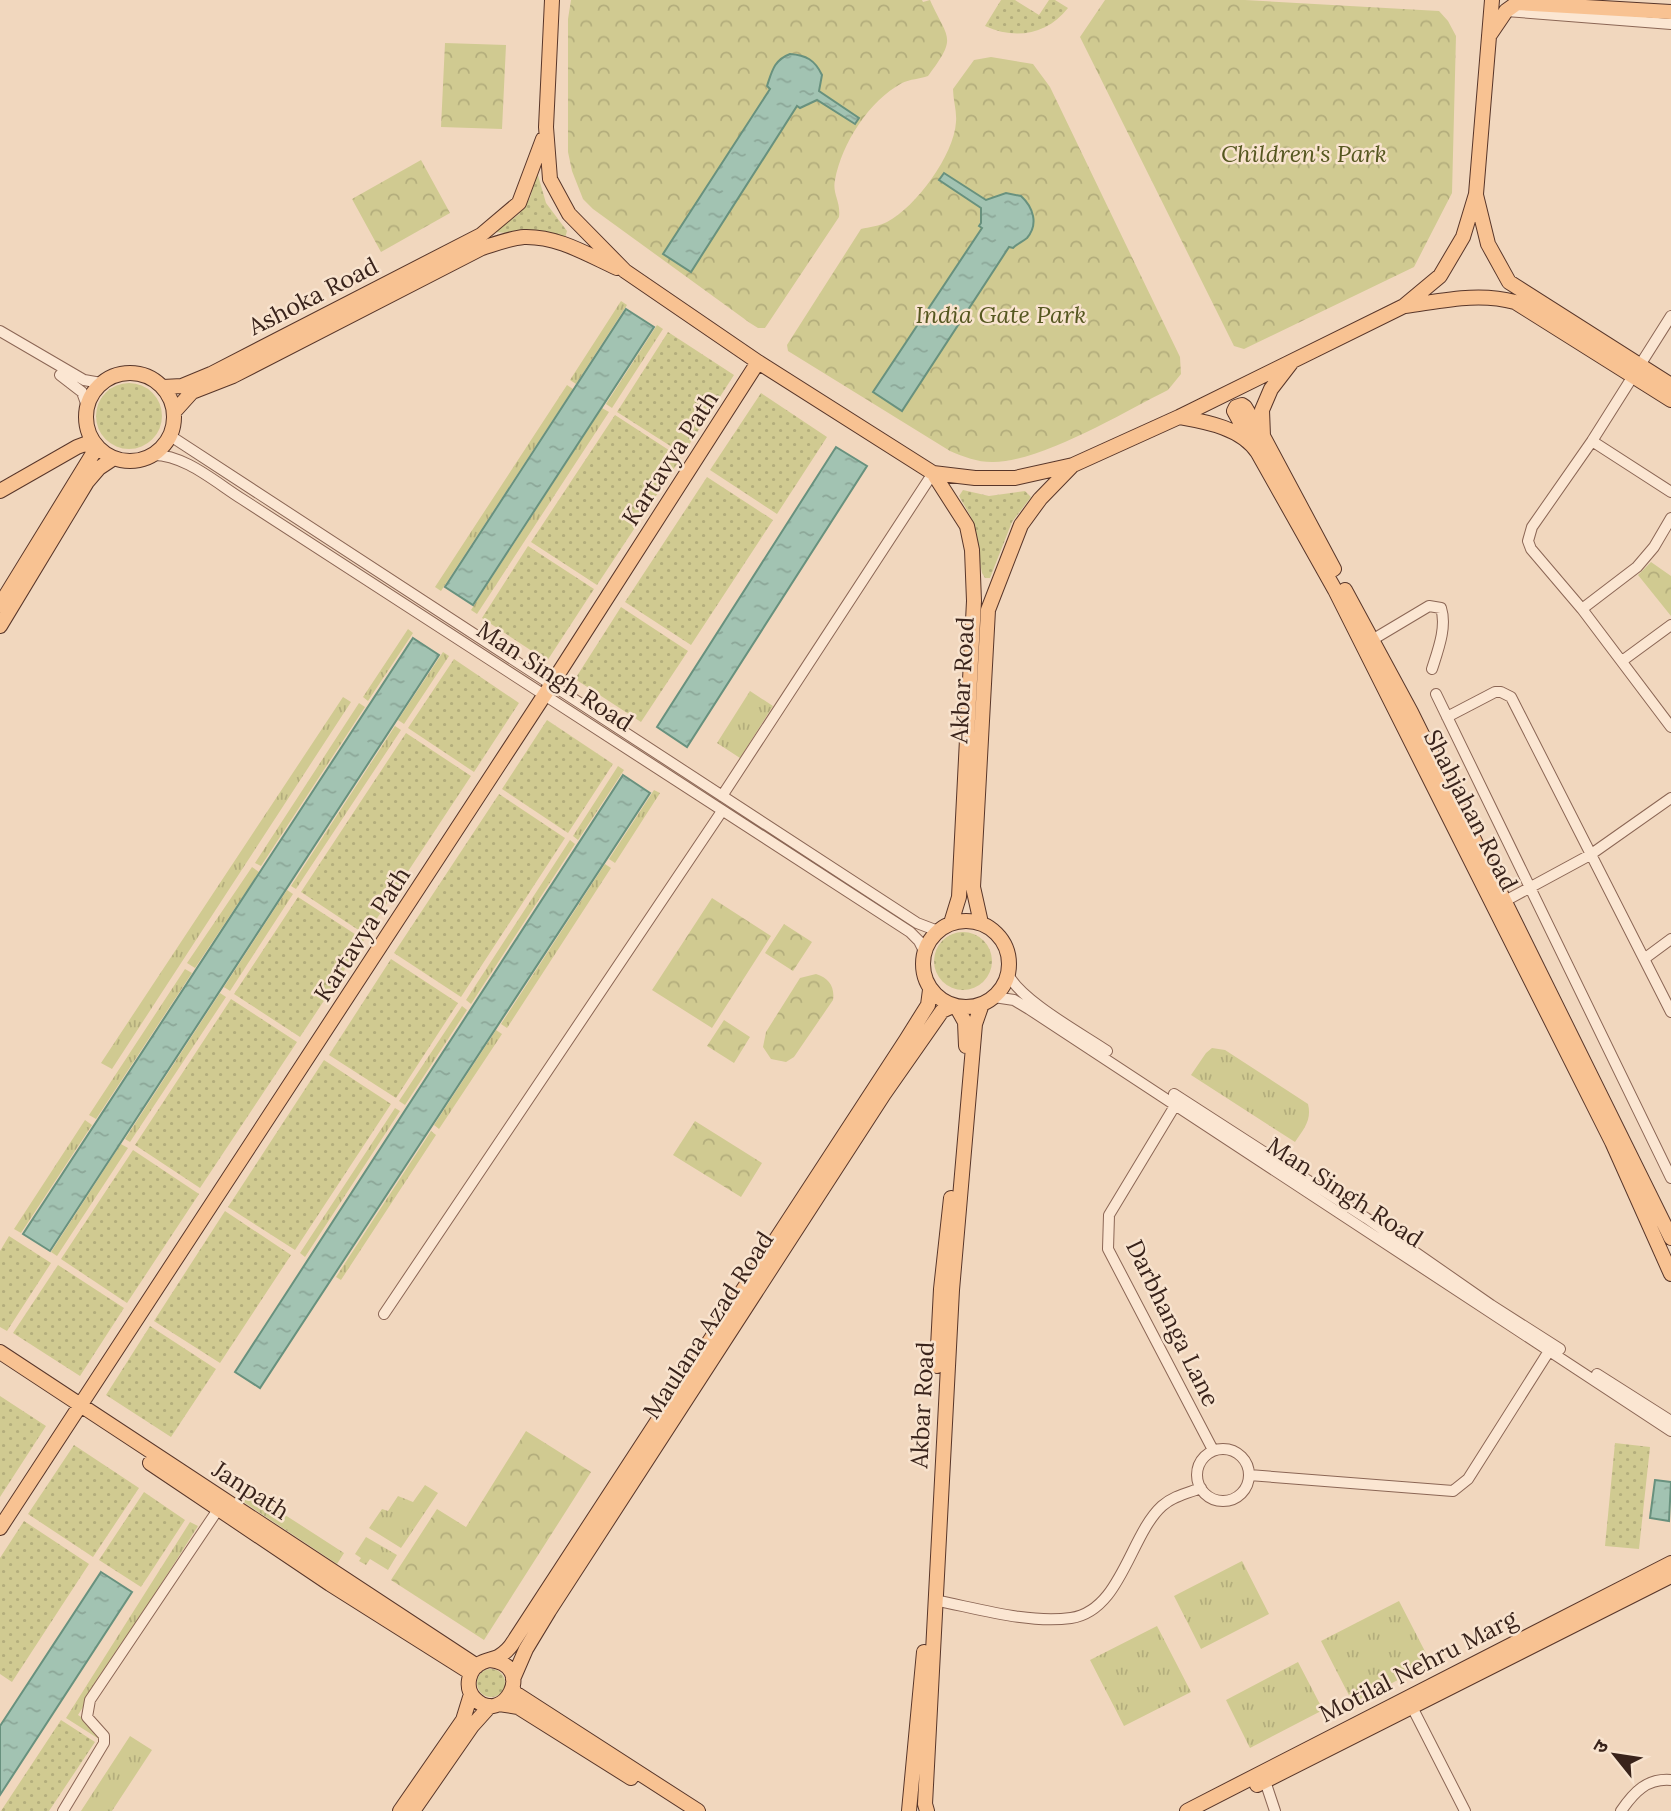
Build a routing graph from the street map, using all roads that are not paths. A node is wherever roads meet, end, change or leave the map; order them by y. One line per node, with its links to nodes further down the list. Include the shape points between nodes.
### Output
1 (552, 0): 7 (main road)
2 (1492, 0): 6 (main road)
3 (1506, 11): 4 (main road, via 1517,3); 5 (street); 6 (main road)
4 (1671, 12)
5 (1671, 24)
6 (1489, 36): 8 (main road)
7 (546, 127): 9 (main road, via 519,203); 10 (main road, via 550,178 569,214)
8 (1476, 194): 11 (main road, via 1463,237 1440,276); 17 (main road, via 1488,244 1509,282)
9 (481, 241): 10 (main road, via 546,239); 20 (main road, Ashoka Road, via 211,374 182,386); 24 (main road, Ashoka Road, via 233,376 192,392)
10 (625, 271): 16 (main road)
11 (1404, 306): 15 (main road); 17 (main road, via 1494,296 1515,302)
12 (1671, 316): 17 (street)
13 (0, 331): 18 (street, via 84,380)
14 (0, 339): 23 (street, via 70,381 82,392)
15 (1294, 360): 21 (main road); 28 (main road, via 1271,389)
16 (758, 362): 34 (main road); 48 (main road, Kartavya Path)
17 (1636, 370): 19 (main road); 22 (main road); 29 (street)
18 (101, 383): 20 (main road, via 120,374 137,373); 23 (main road)
19 (1671, 385)
20 (163, 387): 24 (main road)
21 (1230, 391): 25 (main road); 28 (main road)
22 (1671, 400)
23 (87, 406): 26 (main road)
24 (174, 412): 27 (main road)
25 (1178, 417): 28 (main road, via 1216,424); 33 (main road)
26 (86, 423): 30 (main road); 35 (main road, via 78,437 64,447)
27 (169, 435): 31 (main road); 48 (street, Man Singh Road)
28 (1257, 440): 45 (main road, Shahjahan Road); 73 (main road, Shahjahan Road, via 1612,1142)
29 (1592, 441): 37 (street); 42 (street, via 1532,527 1528,541)
30 (97, 446): 32 (main road); 36 (main road, via 77,447); 41 (main road)
31 (152, 455): 32 (main road, via 129,461); 48 (street, Man Singh Road, via 165,455 190,467)
32 (114, 458): 44 (main road, via 87,482)
33 (1073, 465): 34 (main road, via 1015,478); 40 (main road, Akbar Road, via 1021,526)
34 (933, 473): 39 (main road, Akbar Road, via 967,526); 53 (street)
35 (0, 480)
36 (0, 491)
37 (1671, 492)
38 (1671, 518): 42 (street, via 1637,567)
39 (974, 589): 40 (main road); 59 (main road, Akbar Road, via 958,897)
40 (995, 592): 60 (main road, Akbar Road, via 988,610 973,887)
41 (0, 605)
42 (1582, 609): 46 (street)
43 (1671, 625): 46 (street)
44 (0, 626)
45 (1372, 640): 47 (street, via 1429,606 1441,608 1441,636); 58 (main road, Shahjahan Road)
46 (1622, 661): 50 (street)
47 (1432, 669)
48 (548, 690): 53 (street, Man Singh Road); 55 (street, Man Singh Road); 78 (main road, Kartavya Path)
49 (1436, 694): 51 (street)
50 (1667, 712): 52 (street)
51 (1447, 717): 56 (street, via 1495,692 1510,697); 57 (street)
52 (1671, 727)
53 (722, 796): 61 (street, Man Singh Road, via 917,923)
54 (1671, 798): 56 (street)
55 (722, 811): 63 (street, Man Singh Road, via 910,932); 74 (street)
56 (1590, 855): 57 (street); 64 (street)
57 (1531, 889): 58 (street); 71 (street)
58 (1505, 901): 72 (main road, Shahjahan Road)
59 (951, 923): 60 (main road); 61 (main road)
60 (981, 923): 65 (main road, via 992,929 1007,949)
61 (938, 930): 63 (main road)
62 (1671, 939): 64 (street)
63 (924, 951): 66 (main road, via 924,978)
64 (1644, 959): 69 (street)
65 (1007, 976): 67 (main road); 79 (street, Man Singh Road, via 1027,997)
66 (930, 989): 68 (main road); 89 (main road, Maulana Azad Road, via 928,1005 906,1040 562,1569 509,1648)
67 (988, 1000): 68 (main road); 70 (street, Man Singh Road, via 1014,1000); 88 (main road, Akbar Road, via 975,1024 952,1290)
68 (955, 1006): 90 (main road, Maulana Azad Road, via 942,1011 884,1094 549,1611 526,1649); 101 (main road, Akbar Road, via 965,1022 966,1044 941,1289 924,1647)
69 (1671, 1012)
70 (1176, 1104): 75 (street, Man Singh Road); 81 (street, Darbhanga Lane, via 1109,1215 1108,1249)
71 (1671, 1178)
72 (1671, 1238)
73 (1671, 1274)
74 (384, 1314)
75 (1549, 1351): 80 (street, Man Singh Road); 82 (street, via 1459,1488 1443,1491)
76 (0, 1352): 78 (main road, Janpath)
77 (0, 1363): 78 (main road, Janpath)
78 (78, 1409): 84 (main road, Janpath); 85 (main road, Kartavya Path); 89 (main road, Janpath)
79 (1671, 1420)
80 (1671, 1431)
81 (1213, 1450): 82 (street, via 1241,1456); 83 (street, via 1199,1465)
82 (1249, 1475): 83 (street, via 1247,1485 1232,1499 1213,1499)
83 (1201, 1488): 88 (street, via 1174,1498 1157,1511 1107,1597 1074,1618 1044,1620)
84 (219, 1508): 89 (main road, Janpath, via 339,1590); 96 (street, via 90,1700 86,1717 104,1736 104,1744)
85 (0, 1528)
86 (1671, 1563): 103 (main road, Motilal Nehru Marg)
87 (1671, 1576): 93 (main road, Motilal Nehru Marg)
88 (934, 1600): 102 (main road, Akbar Road)
89 (479, 1667): 90 (main road, via 505,1665); 91 (main road, via 468,1684)
90 (513, 1684): 92 (main road, via 508,1698); 100 (main road, via 515,1693)
91 (471, 1694): 92 (main road, via 479,1702); 97 (main road, via 463,1720)
92 (495, 1705): 98 (main road, via 472,1726); 99 (main road, via 518,1707)
93 (1412, 1707): 95 (main road, Motilal Nehru Marg); 106 (street)
94 (1671, 1780): 107 (street, via 1643,1785)
95 (1265, 1781): 104 (main road, Motilal Nehru Marg); 105 (street)
96 (63, 1811)
97 (400, 1811)
98 (413, 1811)
99 (682, 1811)
100 (698, 1811)
101 (909, 1811)
102 (927, 1811)
103 (1187, 1811)
104 (1206, 1811)
105 (1275, 1811)
106 (1465, 1811)
107 (1621, 1811)

